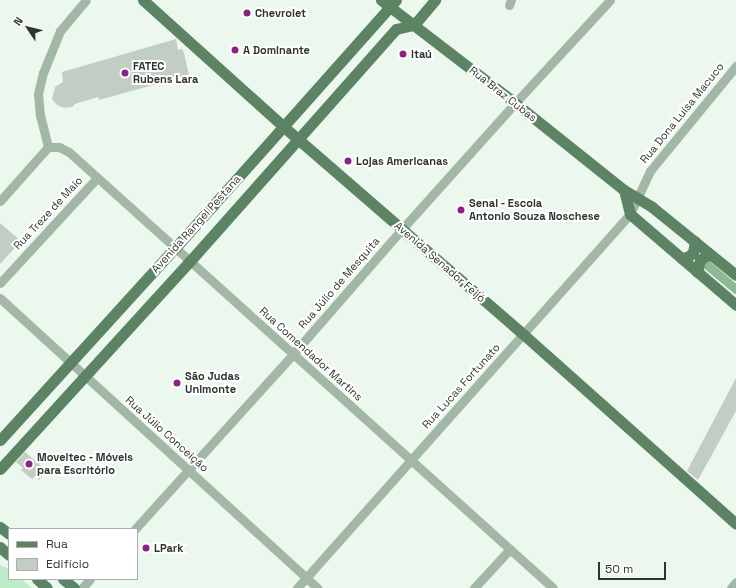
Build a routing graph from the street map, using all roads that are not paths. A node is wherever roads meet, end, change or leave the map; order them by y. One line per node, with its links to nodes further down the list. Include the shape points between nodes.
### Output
1 (86, 0): 12 (street, via 60,32 42,73 38,94 40,116)
2 (143, 0): 10 (main road, Avenida Senador Feijó)
3 (381, 0): 6 (main road, Rua Braz Cubas)
4 (436, 0): 7 (main road)
5 (610, 0): 9 (street, Rua Júlio de Mesquita)
6 (393, 4): 7 (main road, Rua Braz Cubas); 10 (main road, Avenida Rangel Pestana)
7 (414, 25): 9 (main road, Rua Braz Cubas); 11 (main road, Avenida Rangel Pestana, via 396,28)
8 (736, 66): 15 (street, Rua Dona Luísa Macuco, via 654,166)
9 (515, 103): 14 (main road, Rua Braz Cubas); 18 (street, Rua Júlio de Mesquita)
10 (284, 127): 11 (main road, Avenida Senador Feijó); 20 (main road, Avenida Rangel Pestana)
11 (298, 139): 18 (main road, Avenida Senador Feijó); 23 (main road, Avenida Rangel Pestana)
12 (48, 147): 13 (street, Rua Comendador Martins, via 66,150); 16 (street)
13 (97, 178): 20 (street, Rua Comendador Martins); 26 (street, Rua Treze de Maio)
14 (624, 190): 15 (main road, Rua Braz Cubas); 17 (main road)
15 (637, 197): 17 (street, Rua Lucas Fortunato); 19 (main road, Rua Braz Cubas)
16 (0, 201)
17 (630, 214): 22 (main road); 29 (street, Rua Lucas Fortunato)
18 (402, 229): 29 (main road, Avenida Senador Feijó); 30 (street, Rua Júlio de Mesquita)
19 (695, 241): 21 (main road, Rua Braz Cubas); 22 (main road, via 693,253)
20 (175, 248): 23 (street, Rua Comendador Martins); 31 (main road, Avenida Rangel Pestana)
21 (711, 255): 24 (main road, via 700,260); 25 (main road, Rua Braz Cubas)
22 (681, 258): 24 (main road)
23 (190, 261): 30 (street, Rua Comendador Martins); 32 (main road, Avenida Rangel Pestana)
24 (697, 272): 28 (main road)
25 (736, 275)
26 (0, 283)
27 (0, 298): 31 (street, Rua Júlio Conceição)
28 (736, 305)
29 (523, 334): 34 (street, Rua Lucas Fortunato); 37 (main road, Avenida Senador Feijó)
30 (294, 354): 34 (street, Rua Comendador Martins); 36 (street, Rua Júlio de Mesquita)
31 (70, 362): 32 (street, Rua Júlio Conceição); 33 (main road, Avenida Rangel Pestana)
32 (85, 376): 35 (main road, Avenida Rangel Pestana); 36 (street, Rua Júlio Conceição)
33 (0, 440)
34 (411, 460): 41 (street, Rua Comendador Martins); 42 (street, Rua Lucas Fortunato)
35 (0, 469)
36 (188, 470): 39 (street, Rua Júlio de Mesquita); 42 (street, Rua Júlio Conceição)
37 (736, 524)
38 (0, 527): 40 (main road)
39 (136, 528)
40 (8, 533)
41 (510, 549): 52 (street); 53 (street, Rua Comendador Martins)
42 (307, 578): 50 (street, Rua Lucas Fortunato); 51 (street, Rua Júlio Conceição)
43 (38, 580): 47 (main road)
44 (64, 580): 48 (main road)
45 (89, 580): 49 (street)
46 (736, 582): 54 (street)
47 (47, 588)
48 (74, 588)
49 (82, 588)
50 (297, 588)
51 (318, 588)
52 (474, 588)
53 (553, 588)
54 (731, 588)

